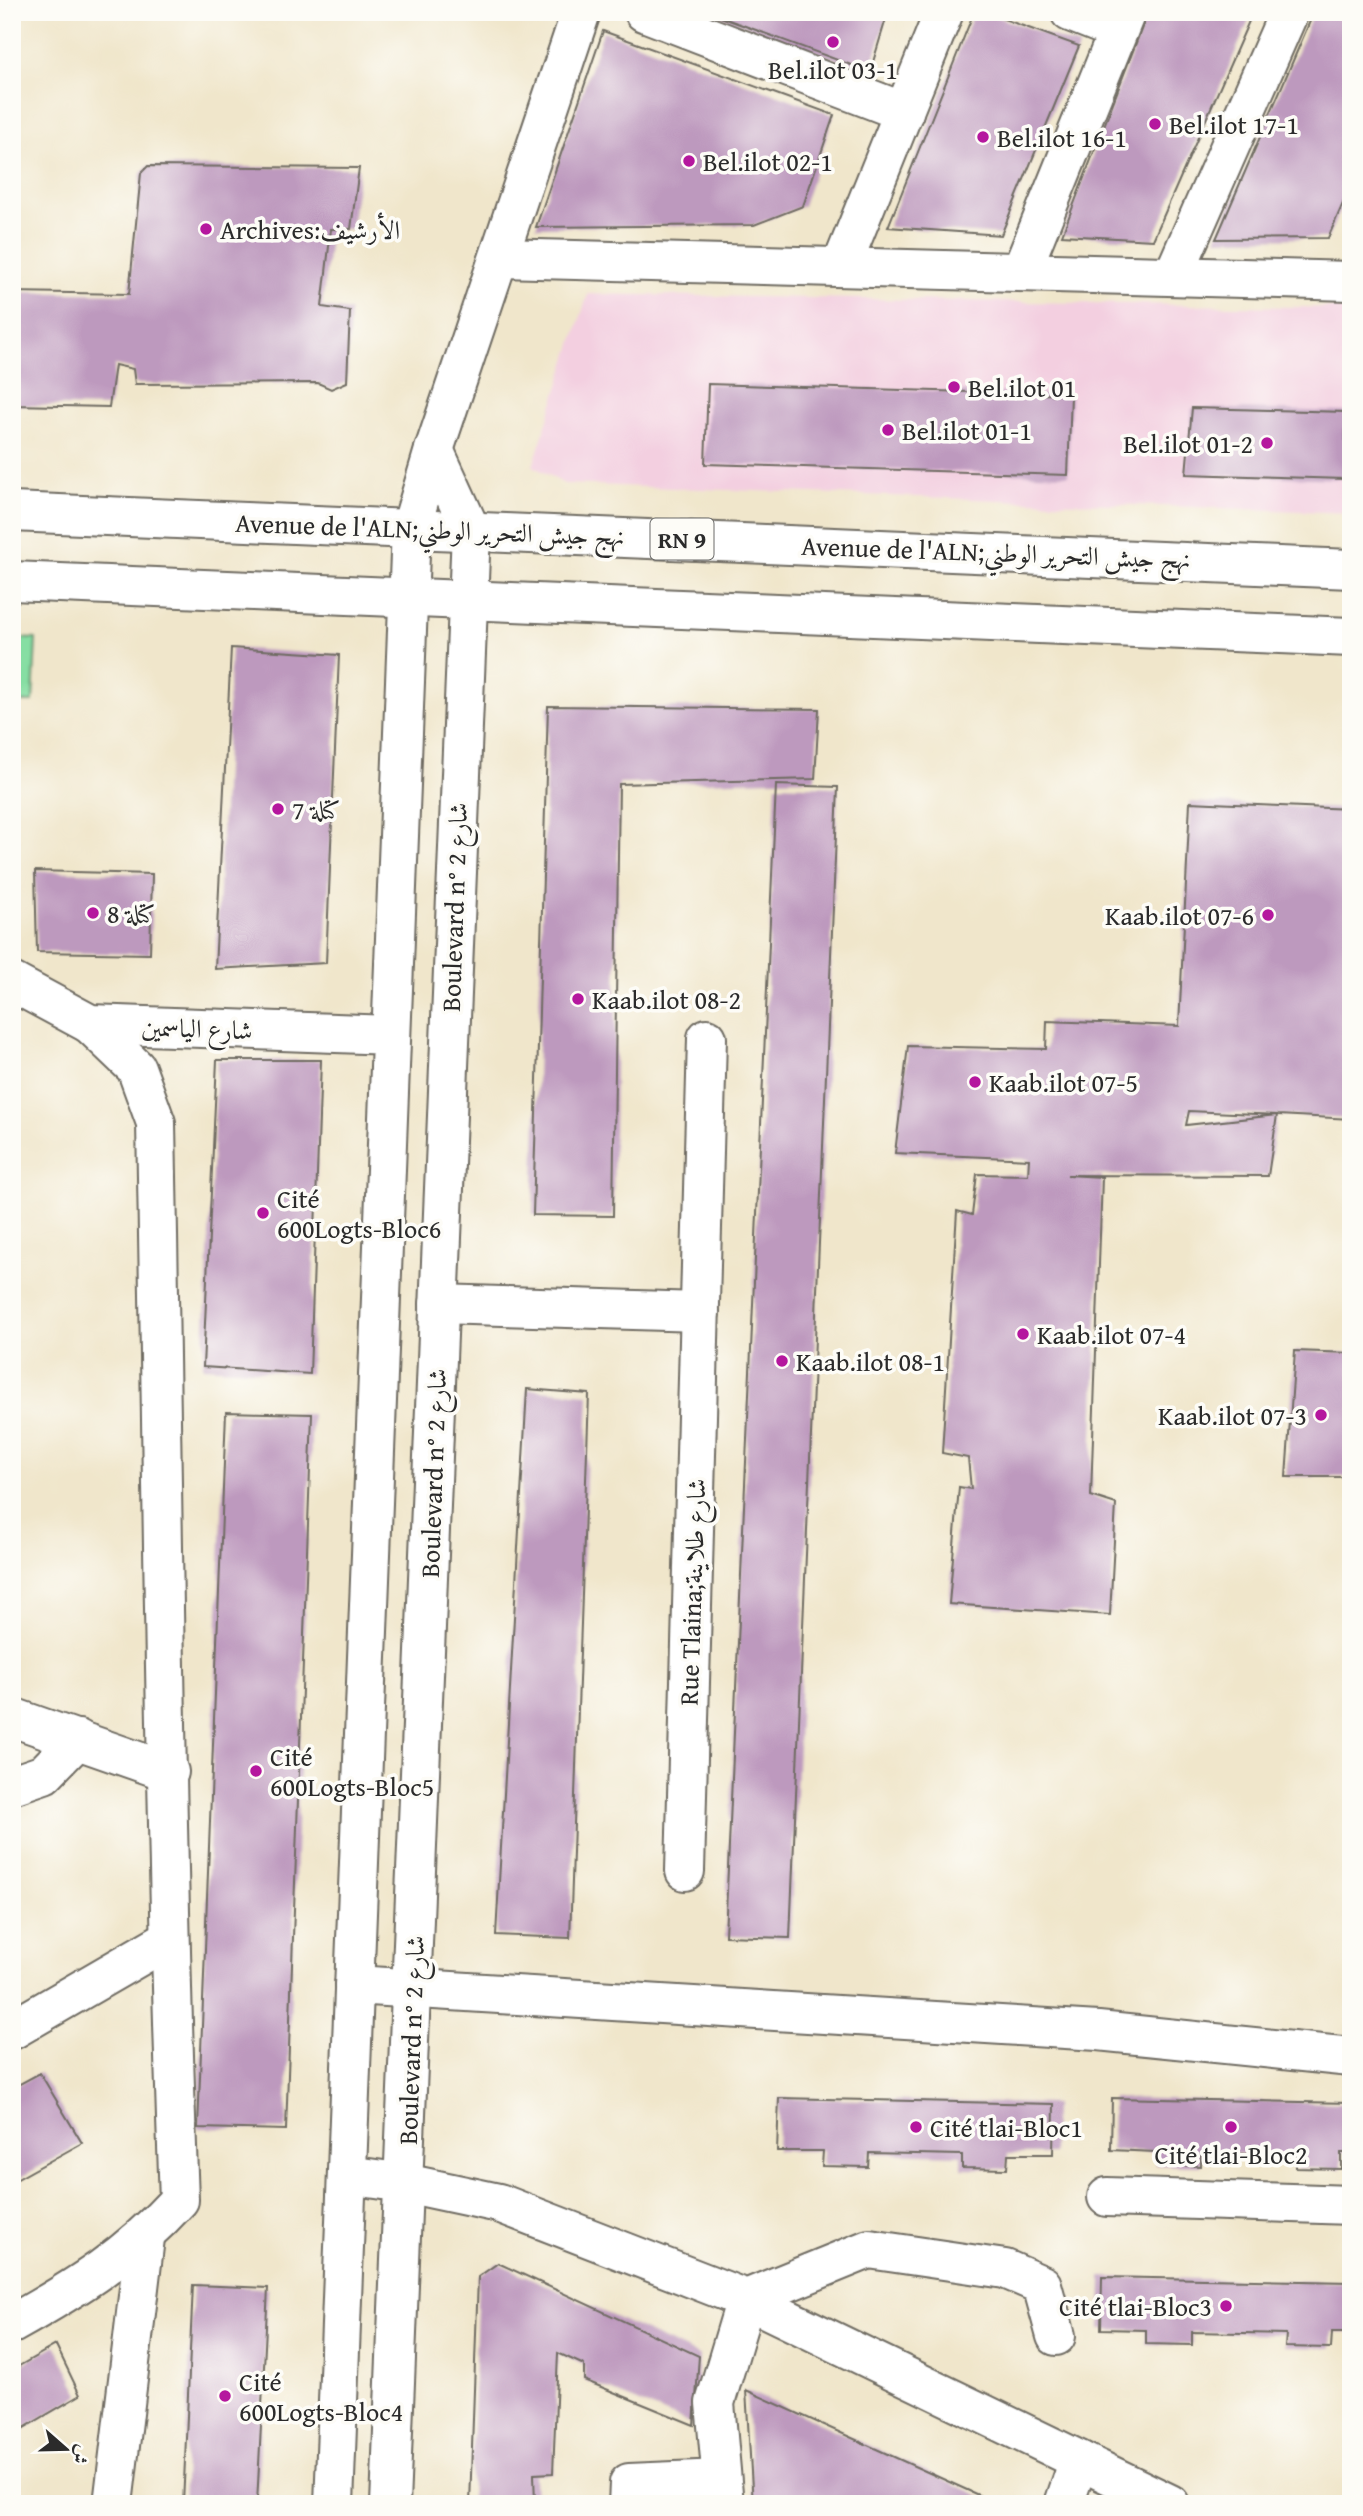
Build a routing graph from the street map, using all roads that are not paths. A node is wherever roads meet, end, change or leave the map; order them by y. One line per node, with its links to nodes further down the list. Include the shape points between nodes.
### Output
1 (581, 12): 8 (street)
2 (644, 12): 7 (street)
3 (944, 12): 7 (street)
4 (1070, 12): 6 (street)
5 (1289, 12): 11 (street)
6 (1122, 22): 10 (street)
7 (904, 112): 9 (street)
8 (500, 257): 9 (street); 13 (street)
9 (841, 267): 10 (street)
10 (1021, 272): 11 (street)
11 (1173, 276): 12 (street)
12 (1351, 281)
13 (434, 450): 15 (street); 16 (street, Boulevard n° شارع 2)
14 (12, 512): 15 (street, Avenue de l'ALN;نهج جيش التحرير الوطني / RN 9)
15 (411, 528): 16 (street, Avenue de l'ALN;نهج جيش التحرير الوطني / RN 9); 19 (street)
16 (471, 531): 17 (street, Avenue de l'ALN;نهج جيش التحرير الوطني / RN 9); 20 (street, Boulevard n° شارع 2)
17 (1351, 569)
18 (12, 581): 19 (street)
19 (408, 597): 20 (street); 24 (street)
20 (466, 600): 21 (street); 26 (street, Boulevard n° شارع 2)
21 (1351, 637)
22 (12, 982): 23 (street, شارع الياسمين)
23 (90, 1024): 24 (street, شارع الياسمين); 30 (street, via 136,1068 156,1123)
24 (391, 1035): 34 (street)
25 (707, 1038): 27 (street, Rue Tlaina;شارع طلاينة)
26 (439, 1304): 27 (street); 35 (street, Boulevard n° شارع 2)
27 (700, 1312): 32 (street, Rue Tlaina;شارع طلاينة)
28 (12, 1717): 29 (street)
29 (78, 1739): 30 (street); 31 (street, via 44,1774)
30 (169, 1772): 33 (street)
31 (12, 1785)
32 (685, 1871)
33 (169, 1939): 36 (street); 42 (street, via 179,2200)
34 (354, 1985): 35 (street); 38 (street)
35 (413, 1991): 37 (street, via 1098,2031); 39 (street, Boulevard n° شارع 2)
36 (12, 2030)
37 (1351, 2057)
38 (347, 2175): 39 (street); 49 (street)
39 (405, 2183): 43 (street, via 499,2203); 50 (street, Boulevard n° شارع 2)
40 (1107, 2197): 41 (street)
41 (1351, 2205)
42 (145, 2238): 44 (street, via 81,2286); 48 (street)
43 (746, 2299): 45 (street, via 869,2249 1005,2269 1042,2285); 46 (street); 47 (street, via 715,2403)
44 (12, 2324)
45 (1056, 2336)
46 (1079, 2460): 52 (street); 53 (street)
47 (722, 2491): 51 (street, via 629,2483)
48 (113, 2504)
49 (334, 2504)
50 (390, 2504)
51 (628, 2504)
52 (1063, 2504)
53 (1170, 2504)

